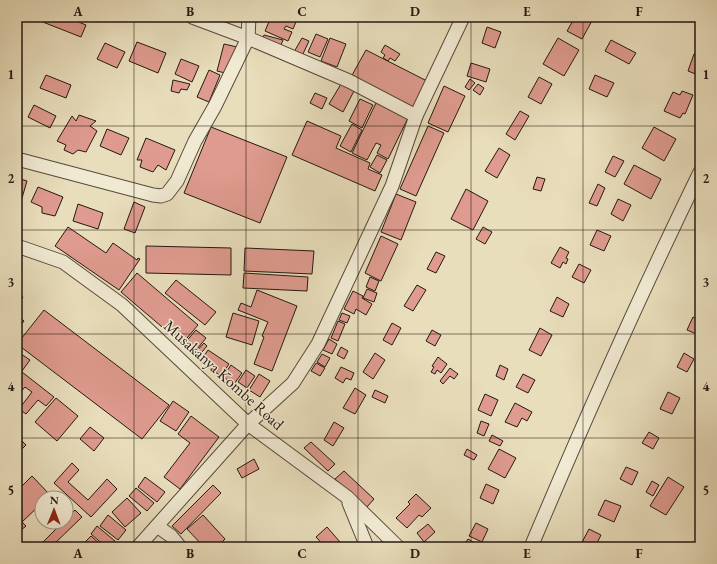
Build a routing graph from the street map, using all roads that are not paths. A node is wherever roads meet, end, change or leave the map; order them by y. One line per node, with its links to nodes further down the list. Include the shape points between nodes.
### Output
1 (192, 17): 4 (street)
2 (249, 17): 4 (street)
3 (463, 17): 5 (street)
4 (248, 38): 5 (street, via 349,81); 6 (street, via 177,181 167,194 153,195)
5 (416, 116): 9 (street, via 392,186 318,344 293,383)
6 (17, 159)
7 (700, 172): 16 (street, via 641,296)
8 (17, 246): 9 (street, Musakanya Kombe Road, via 63,262 122,304)
9 (248, 424): 10 (street, Musakanya Kombe Road); 11 (street)
10 (347, 497): 14 (street); 15 (street, Musakanya Kombe Road)
11 (157, 526): 12 (street); 13 (street, via 171,536)
12 (138, 547)
13 (180, 547)
14 (367, 547)
15 (398, 547)
16 (531, 547)

